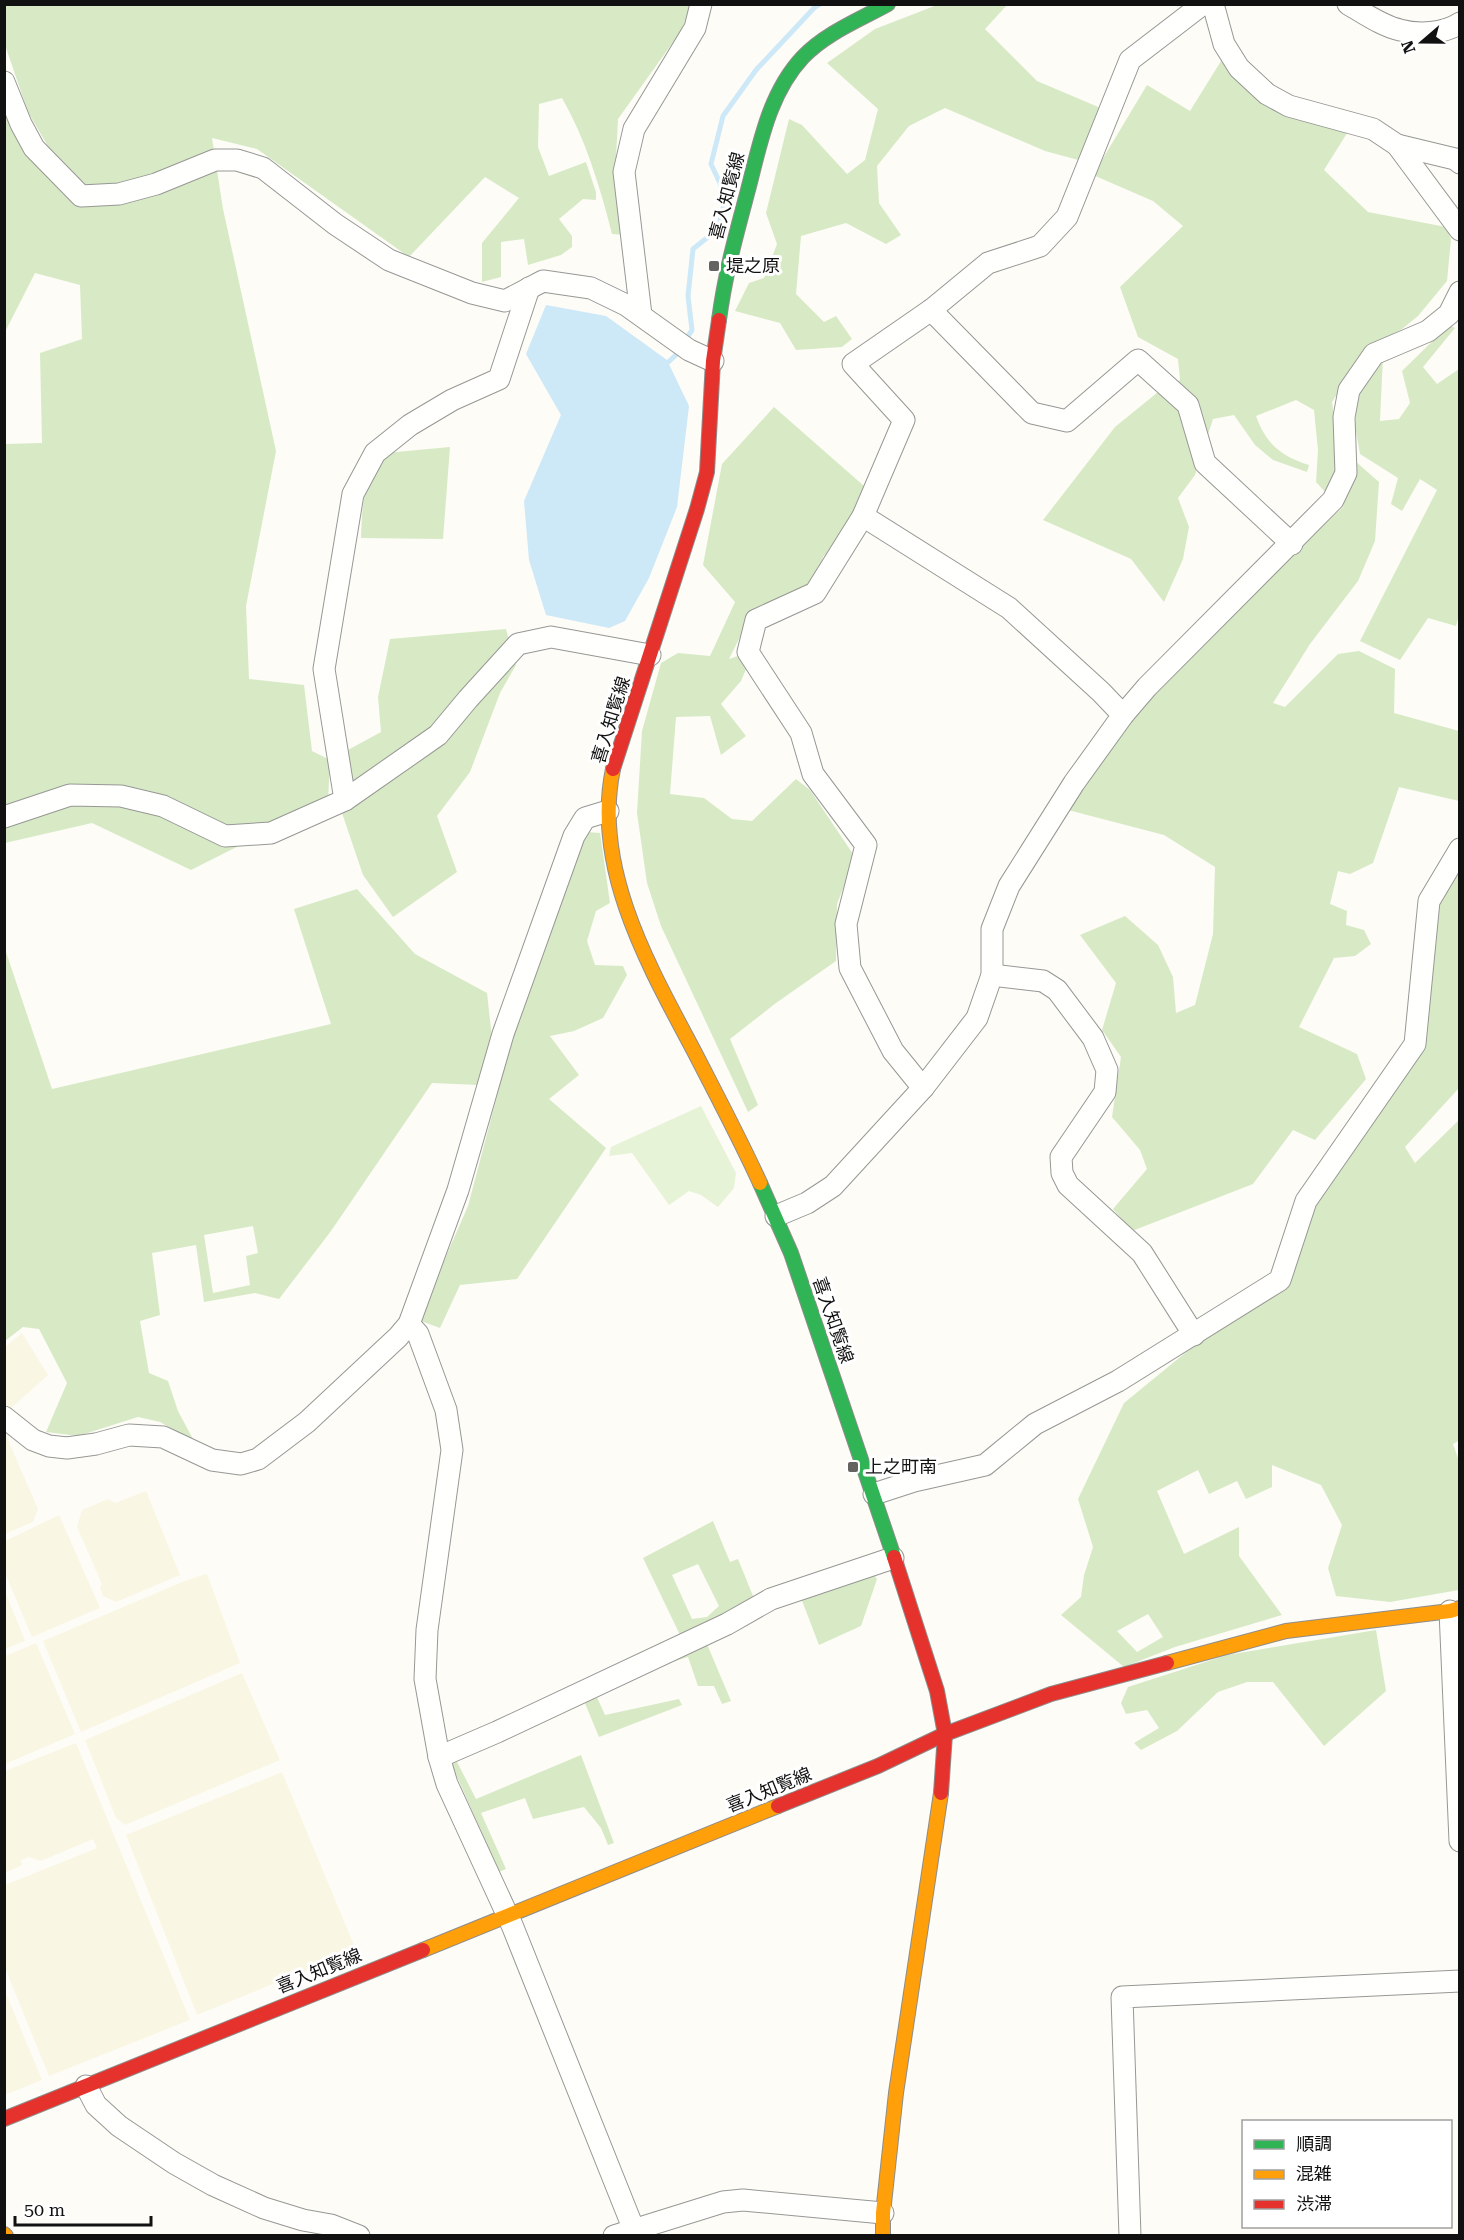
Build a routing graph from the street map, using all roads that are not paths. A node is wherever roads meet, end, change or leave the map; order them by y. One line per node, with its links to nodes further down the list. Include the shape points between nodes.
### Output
1 (701, 4): 14 (street, via 695,28 634,129 624,172)
2 (888, 4): 16 (main road, 喜入知覧線, via 825,38 803,57 783,83 768,116 725,275)
3 (1203, 4): 13 (street, via 1130,60 1067,217 1040,246 988,263)
4 (1213, 4): 8 (street, via 1224,44 1239,68 1267,94 1289,106 1373,129)
5 (1348, 4): 6 (street, via 1399,30 1425,33 1451,29)
6 (1460, 23)
7 (4, 82): 11 (street, via 34,148 81,196 119,194 215,160 237,160 263,168 389,260 472,293 505,301)
8 (1397, 145): 9 (street); 10 (street)
9 (1460, 163)
10 (1460, 230)
11 (529, 288): 14 (street, via 543,280 591,288); 21 (street, via 500,379 452,400 410,425 375,453 353,494 324,669)
12 (1460, 292): 15 (street)
13 (931, 310): 17 (street, via 853,364 904,420); 18 (street, via 1032,413 1067,421 1138,360 1188,405 1204,463)
14 (640, 315): 16 (street)
15 (1454, 316): 18 (street, via 1374,354 1349,390 1344,417 1346,473 1333,500)
16 (713, 361): 19 (main road, 喜入知覧線, via 706,472)
17 (863, 516): 20 (street, via 1008,608); 26 (street, via 815,593 756,620 748,652 801,733 813,774 866,845 846,924 850,968 893,1051)
18 (1292, 544): 20 (street)
19 (650, 655): 21 (street, via 551,637 518,644 438,735); 22 (main road, 喜入知覧線, via 614,764)
20 (1123, 715): 25 (street, via 1074,783 1009,886 992,930)
21 (345, 800): 23 (street, via 271,833 225,836 163,806 121,796 70,795)
22 (608, 812): 27 (main road, 喜入知覧線, via 615,867 631,921); 28 (street, via 585,818 574,836 503,1034 458,1190)
23 (4, 817)
24 (1460, 849): 29 (street, via 1429,901 1415,1044 1306,1201 1280,1280)
25 (992, 975): 26 (street, via 977,1018); 29 (street, via 1043,981 1057,990 1093,1038 1107,1070 1105,1092 1061,1156 1062,1173 1068,1185 1142,1253)
26 (923, 1088): 27 (street, via 833,1186)
27 (776, 1216): 31 (main road, 喜入知覧線)
28 (410, 1324): 30 (street, via 308,1422 258,1459 241,1464 212,1460 163,1437 129,1435 96,1444 49,1446 33,1440); 36 (street, via 418,1334 446,1410 452,1450 424,1678)
29 (1194, 1335): 31 (street, via 1118,1382 1035,1424 985,1465)
30 (4, 1417)
31 (874, 1494): 32 (main road, 喜入知覧線)
32 (893, 1558): 35 (main road, 喜入知覧線, via 937,1691); 36 (street, via 771,1599 728,1624)
33 (1455, 1610): 34 (street); 35 (main road, via 1286,1631 1051,1694)
34 (1456, 1687): 37 (street)
35 (945, 1734): 38 (main road, 喜入知覧線, via 878,1766); 42 (main road, via 941,1801 896,2093)
36 (439, 1757): 38 (street, via 447,1784)
37 (1460, 1841)
38 (508, 1915): 40 (main road, 喜入知覧線); 43 (street)
39 (1460, 1981): 46 (street, via 1122,1997)
40 (86, 2086): 41 (main road, 喜入知覧線); 44 (street, via 96,2105 118,2126 213,2185 264,2208)
41 (4, 2119)
42 (883, 2213): 43 (street, via 743,2200 723,2202); 45 (main road)
43 (624, 2233)
44 (360, 2235)
45 (883, 2235)
46 (1130, 2235)

